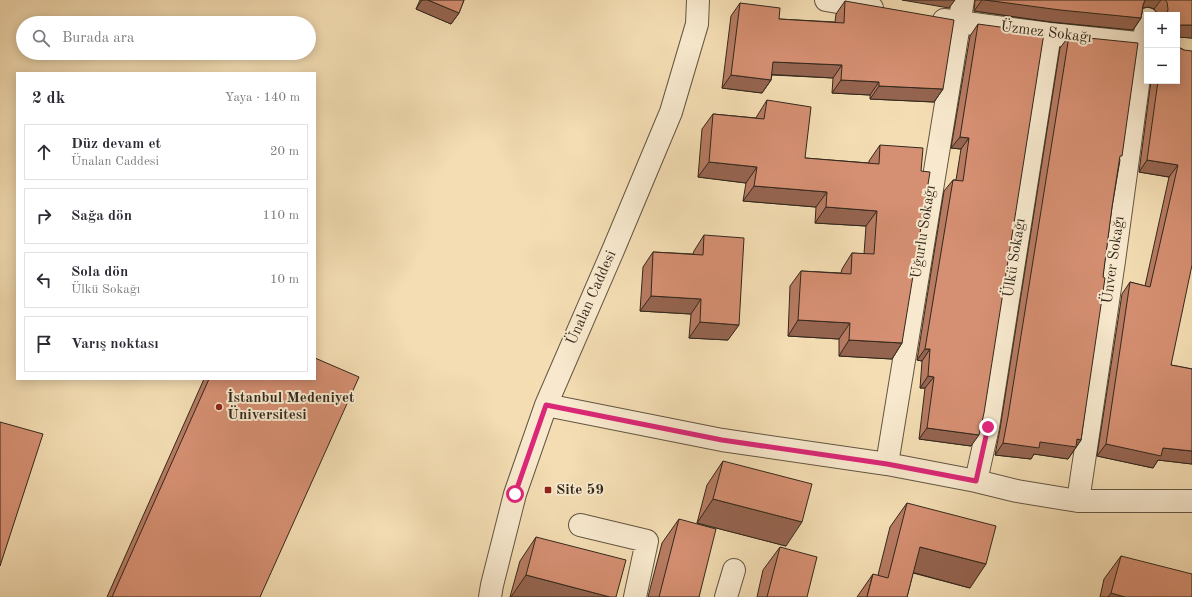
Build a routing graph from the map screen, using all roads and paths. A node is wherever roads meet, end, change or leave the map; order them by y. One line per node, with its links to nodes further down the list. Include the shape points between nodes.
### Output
1 (698, 0): 12 (street, Ünalan Caddesi, via 697,24 671,112)
2 (826, 0): 5 (street)
3 (963, 0): 8 (street, Uğurlu Sokağı)
4 (1150, 0): 6 (street)
5 (888, 10)
6 (1148, 12)
7 (927, 17): 8 (street, Üzmez Sokağı)
8 (958, 22): 9 (street, Üzmez Sokağı); 13 (street, Uğurlu Sokağı)
9 (1050, 34): 10 (street, Üzmez Sokağı); 14 (street, Ülkü Sokağı, via 988,427)
10 (1144, 44)
11 (1144, 48): 15 (street, Ünver Sokağı)
12 (546, 405): 13 (street, via 722,440); 19 (street, Ünalan Caddesi, via 515,494)
13 (887, 464): 14 (street)
14 (976, 481): 15 (street)
15 (1078, 501): 16 (street)
16 (1192, 501)
17 (580, 525): 20 (street, via 647,541)
18 (734, 570): 21 (street)
19 (490, 597)
20 (635, 597)
21 (726, 597)

